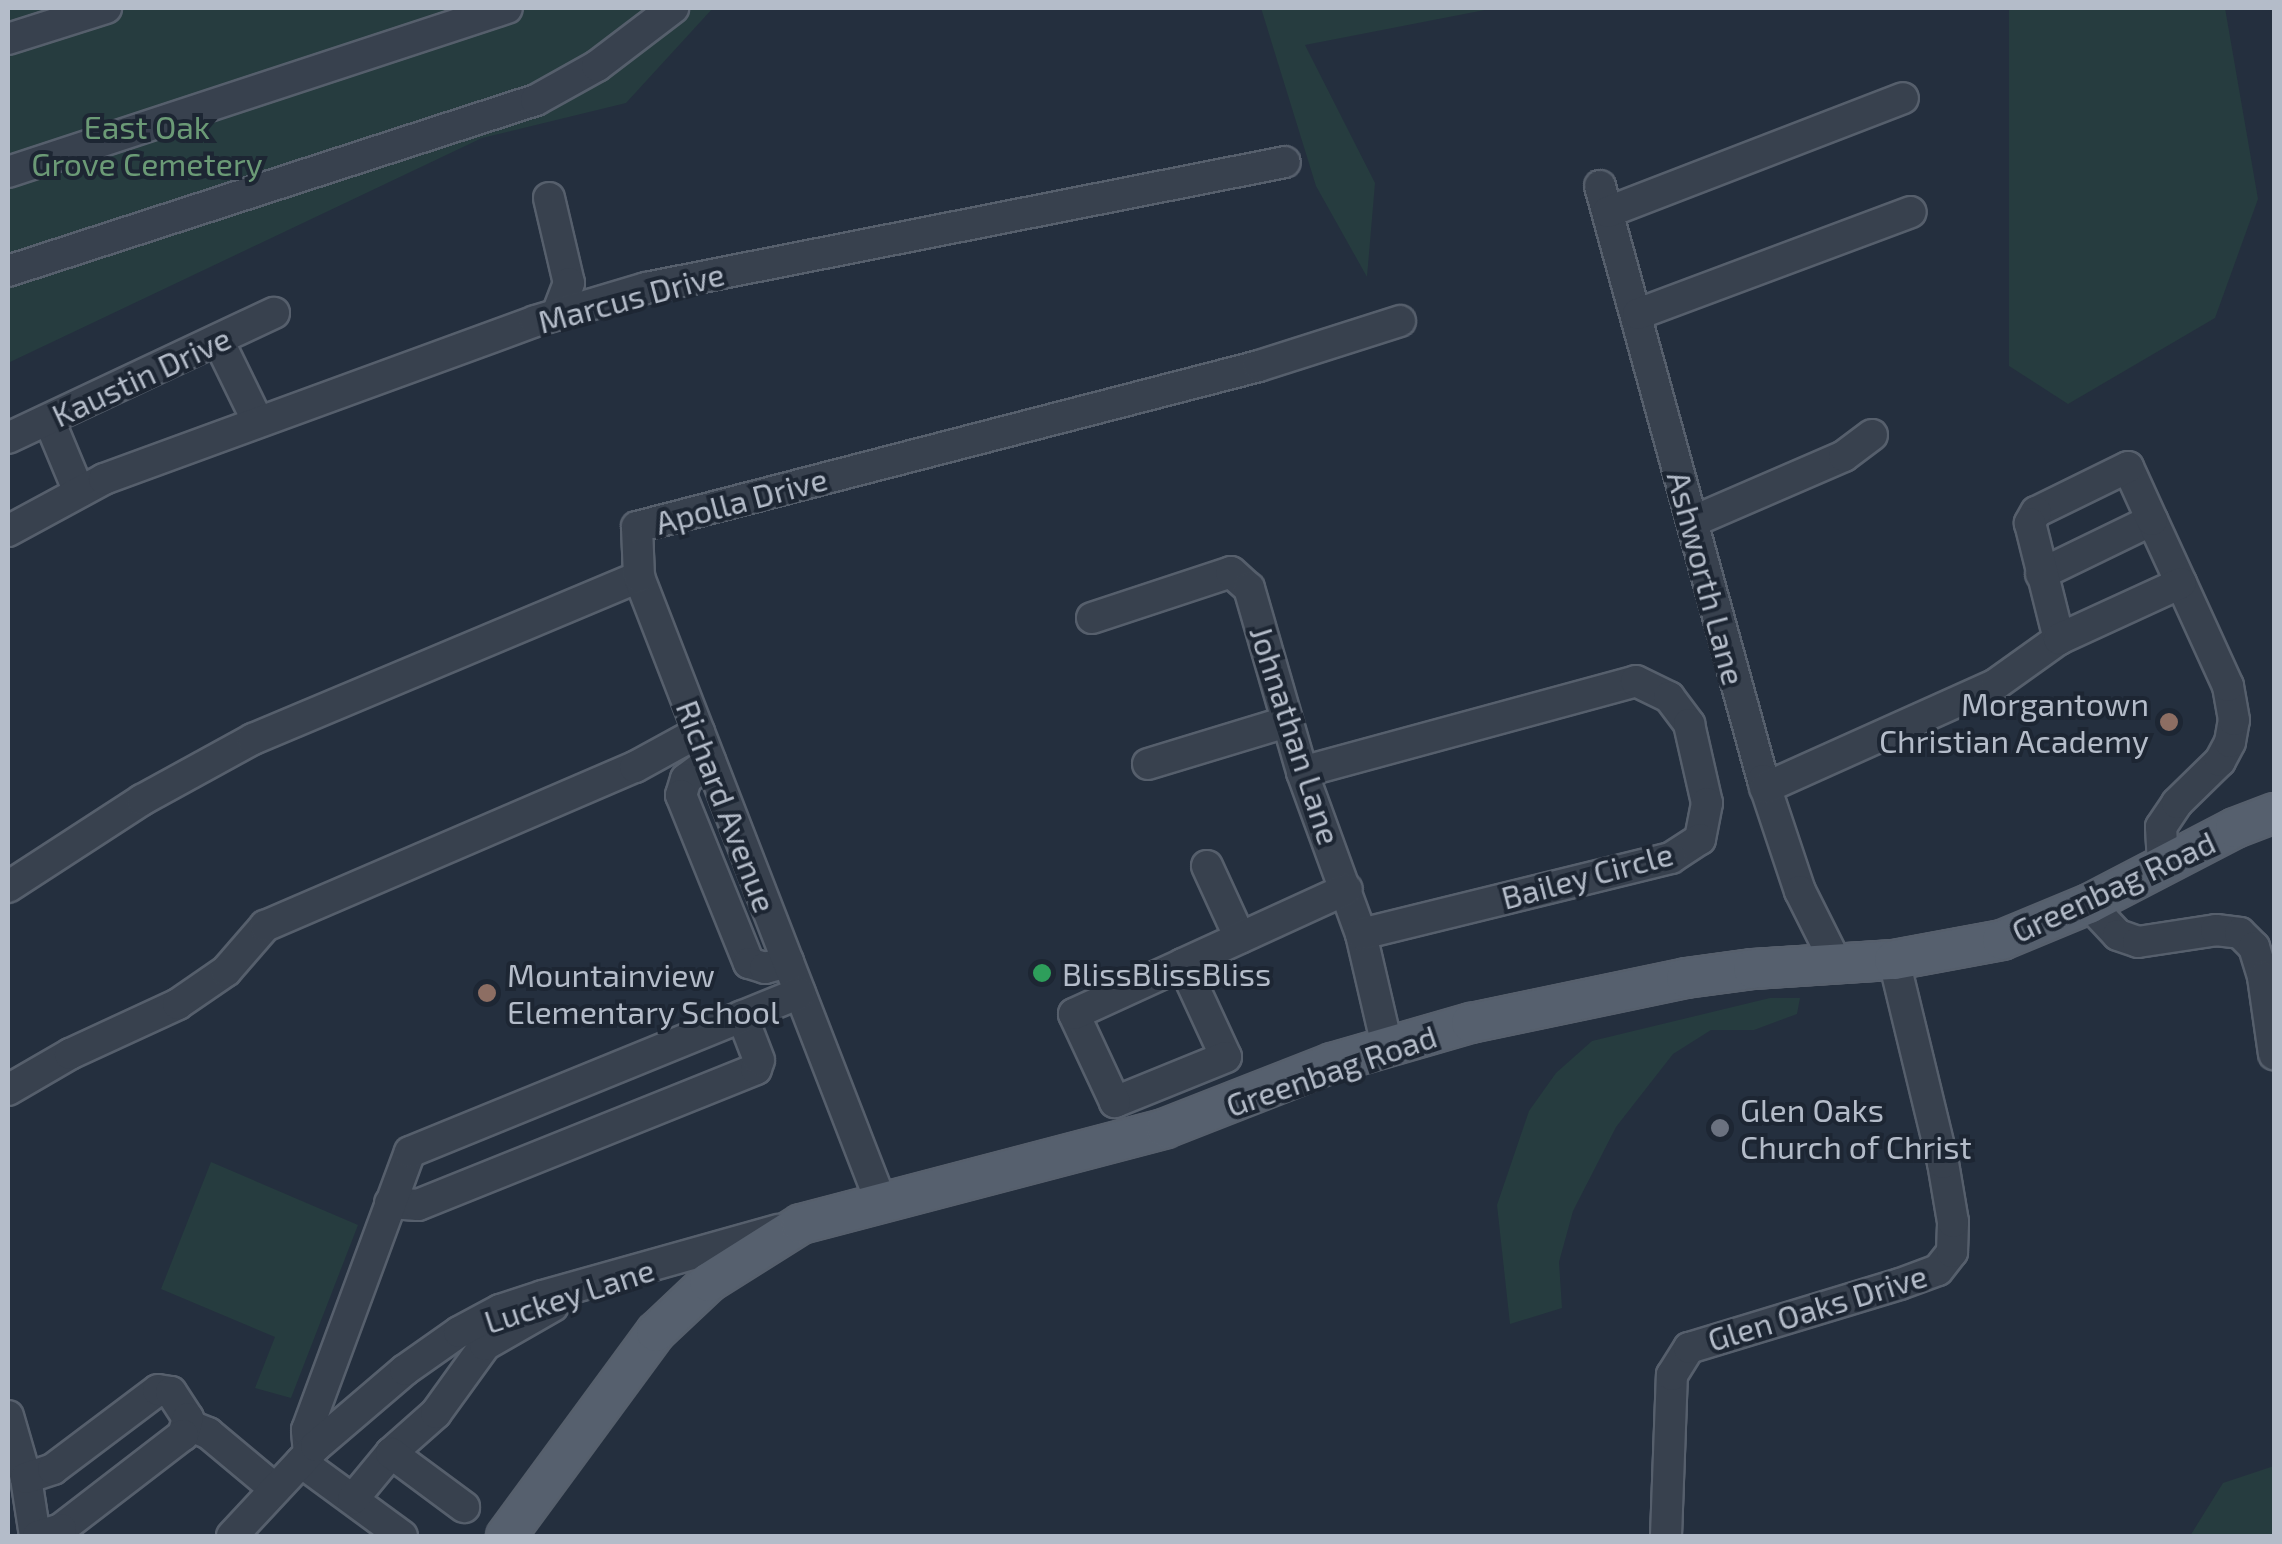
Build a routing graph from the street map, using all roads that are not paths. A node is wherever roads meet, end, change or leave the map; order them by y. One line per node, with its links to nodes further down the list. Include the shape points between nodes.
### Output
1 (106, 8): 4 (street)
2 (508, 8): 7 (street)
3 (673, 8): 10 (street, via 597,66 536,100)
4 (8, 39)
5 (1903, 98): 13 (street, Ashworth Lane, via 1604,199)
6 (1286, 162): 12 (street, Marcus Drive, via 646,288)
7 (8, 172)
8 (549, 198): 12 (street, via 569,283)
9 (1911, 212): 13 (street)
10 (8, 271)
11 (274, 313): 15 (street, Kaustin Drive)
12 (557, 314): 17 (street, Marcus Drive)
13 (1638, 314): 22 (street, Ashworth Lane)
14 (1400, 321): 25 (street, Apolla Drive, via 1259,366 637,527)
15 (218, 340): 16 (street, Kaustin Drive); 17 (street)
16 (48, 420): 19 (street, Kaustin Drive); 20 (street)
17 (258, 422): 20 (street, Marcus Drive)
18 (1872, 435): 22 (street, via 1844,456)
19 (8, 438)
20 (79, 492): 23 (street, Marcus Drive)
21 (2152, 520): 24 (street); 24 (street, via 2128,467 2036,512 2030,523); 26 (street)
22 (1694, 522): 33 (street, Ashworth Lane, via 1709,598)
23 (8, 531)
24 (2041, 574): 28 (street)
25 (639, 577): 30 (street, Richard Avenue); 37 (street, Apolla Drive, via 253,738)
26 (2181, 582): 28 (street); 35 (street, via 2228,686 2234,720 2220,761 2161,827)
27 (1092, 618): 29 (street, Johnathan Lane, via 1232,572 1249,588)
28 (2059, 639): 33 (street, via 1996,684)
29 (1286, 722): 31 (street); 32 (street, Johnathan Lane)
30 (699, 732): 45 (street, Richard Avenue); 50 (street, via 635,767 265,926 226,971 178,1004)
31 (1148, 764)
32 (1302, 772): 38 (street, Johnathan Lane); 40 (street, Bailey Circle, via 1636,681 1669,698 1689,724 1707,802 1700,839 1672,858)
33 (1765, 788): 43 (street, Ashworth Lane, via 1800,891)
34 (2274, 813): 35 (main road, Greenbag Road)
35 (2163, 865): 39 (main road, Greenbag Road)
36 (1207, 866): 41 (street)
37 (8, 887)
38 (1347, 889): 40 (street, Johnathan Lane); 41 (street)
39 (2089, 904): 42 (main road, Greenbag Road, via 2002,940); 48 (street, via 2118,935 2138,942 2216,930 2240,933 2254,947)
40 (1361, 934): 47 (street, Johnathan Lane)
41 (1240, 938): 44 (street)
42 (1894, 960): 43 (main road, Greenbag Road); 69 (street, Glen Oaks Drive, via 1943,1162 1952,1252 1938,1270 1900,1284 1689,1348 1672,1375)
43 (1836, 963): 47 (main road, Greenbag Road, via 1686,978)
44 (1184, 964): 49 (street, via 1226,1057); 49 (street, via 1074,1014 1115,1102)
45 (800, 994): 46 (street); 52 (street, Richard Avenue)
46 (742, 1016): 53 (street, via 422,1144 406,1160); 53 (street, via 759,1060 756,1069 418,1205)
47 (1387, 1046): 51 (main road, Greenbag Road)
48 (2274, 1054)
49 (1158, 1084): 51 (street)
50 (8, 1090)
51 (1176, 1124): 52 (main road, Greenbag Road)
52 (881, 1202): 54 (main road, Greenbag Road)
53 (390, 1203): 59 (street, via 307,1430)
54 (802, 1224): 55 (street, Luckey Lane); 68 (main road, Greenbag Road, via 709,1282 656,1332)
55 (564, 1291): 58 (street, via 550,1309 486,1345 436,1412); 59 (street, Luckey Lane, via 500,1310 460,1332 405,1370)
56 (8, 1416): 60 (street)
57 (188, 1425): 60 (street, via 171,1392 158,1390 53,1469); 61 (street, via 208,1433); 64 (street, via 183,1436 62,1529)
58 (391, 1453): 62 (street); 63 (street)
59 (305, 1458): 61 (street, Luckey Lane); 62 (street)
60 (26, 1478): 64 (street)
61 (274, 1489): 66 (street, Luckey Lane)
62 (352, 1499): 67 (street)
63 (464, 1507)
64 (35, 1528): 65 (street)
65 (8, 1532)
66 (232, 1536)
67 (402, 1536)
68 (506, 1536)
69 (1666, 1536)

